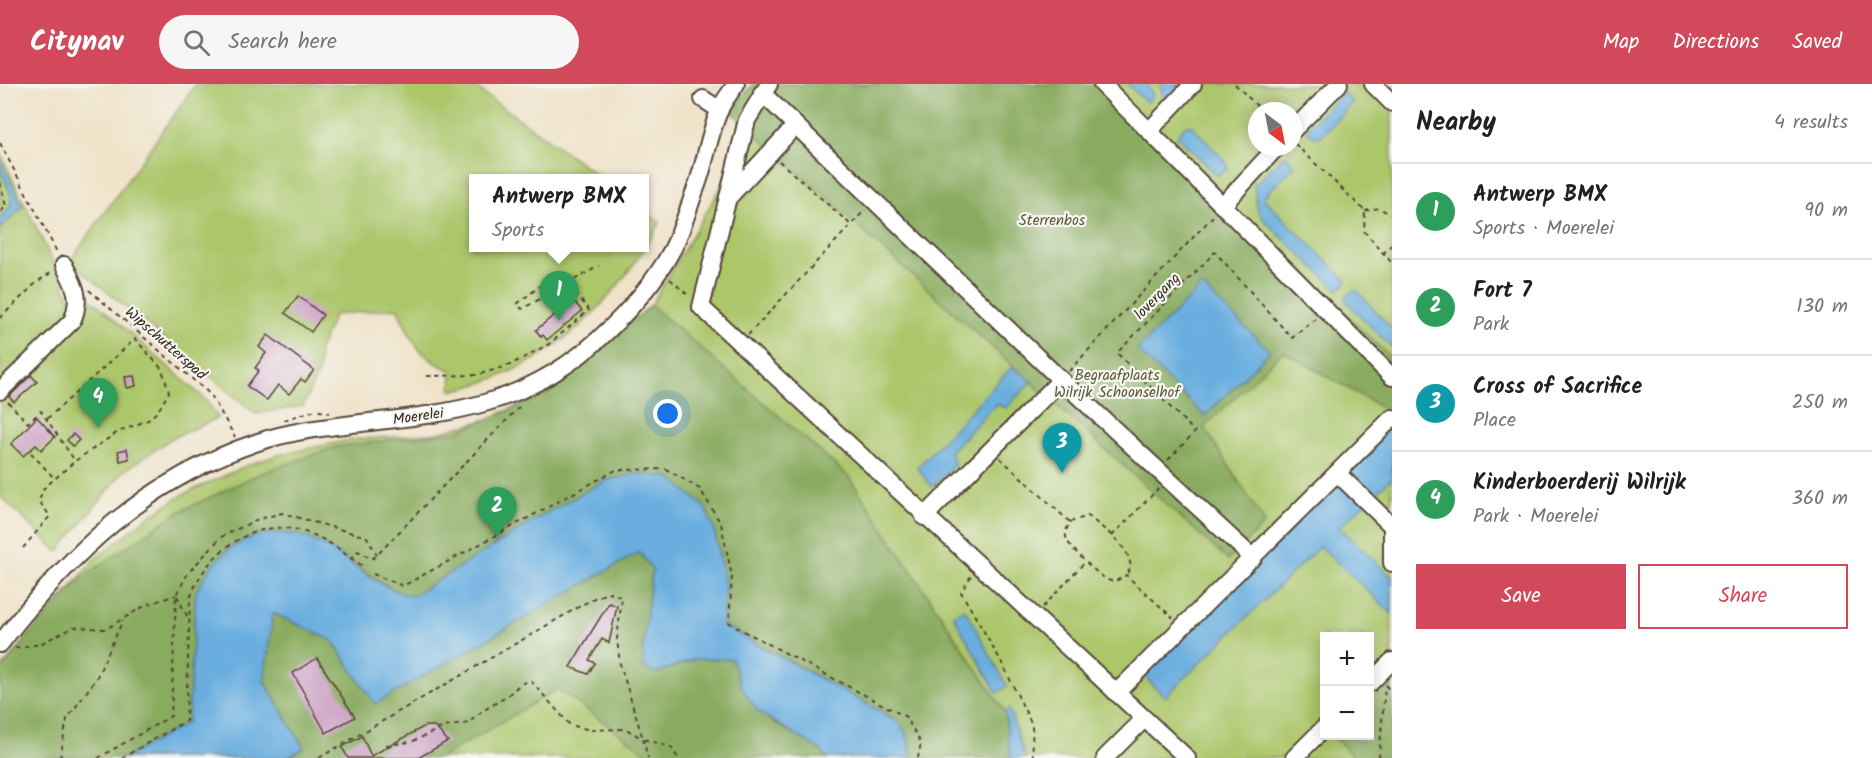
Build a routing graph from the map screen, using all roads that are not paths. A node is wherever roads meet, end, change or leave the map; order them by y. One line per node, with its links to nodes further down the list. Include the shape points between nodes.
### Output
1 (735, 84): 9 (street, Moerelei)
2 (1102, 84): 12 (street)
3 (1193, 84): 12 (street)
4 (1339, 84): 10 (street)
5 (1373, 84): 8 (street)
6 (765, 88): 11 (street); 14 (street, via 747,120)
7 (703, 99): 9 (street)
8 (1392, 103)
9 (720, 110): 26 (street, Moerelei, via 672,250 632,305 563,369 517,393 476,407 293,434 201,465 145,497 89,542 44,587)
10 (1302, 121)
11 (795, 126): 14 (street); 18 (street)
12 (1149, 131): 15 (street)
13 (1269, 156): 15 (street)
14 (727, 199): 22 (street, via 701,308)
15 (1222, 206): 17 (street)
16 (63, 270): 19 (street, via 78,307 72,321)
17 (1392, 377)
18 (1061, 380): 22 (street); 24 (street)
19 (4, 396)
20 (1392, 418): 21 (street)
21 (1337, 473): 23 (street); 24 (street)
22 (924, 517): 29 (street)
23 (1392, 526): 25 (street)
24 (1253, 558): 29 (street)
25 (1392, 562)
26 (6, 644)
27 (1390, 668): 28 (street)
28 (1377, 684)
29 (1116, 693): 30 (street)
30 (1144, 718): 32 (street); 33 (street)
31 (1320, 732): 34 (street)
32 (1105, 758)
33 (1186, 758)
34 (1294, 758)

